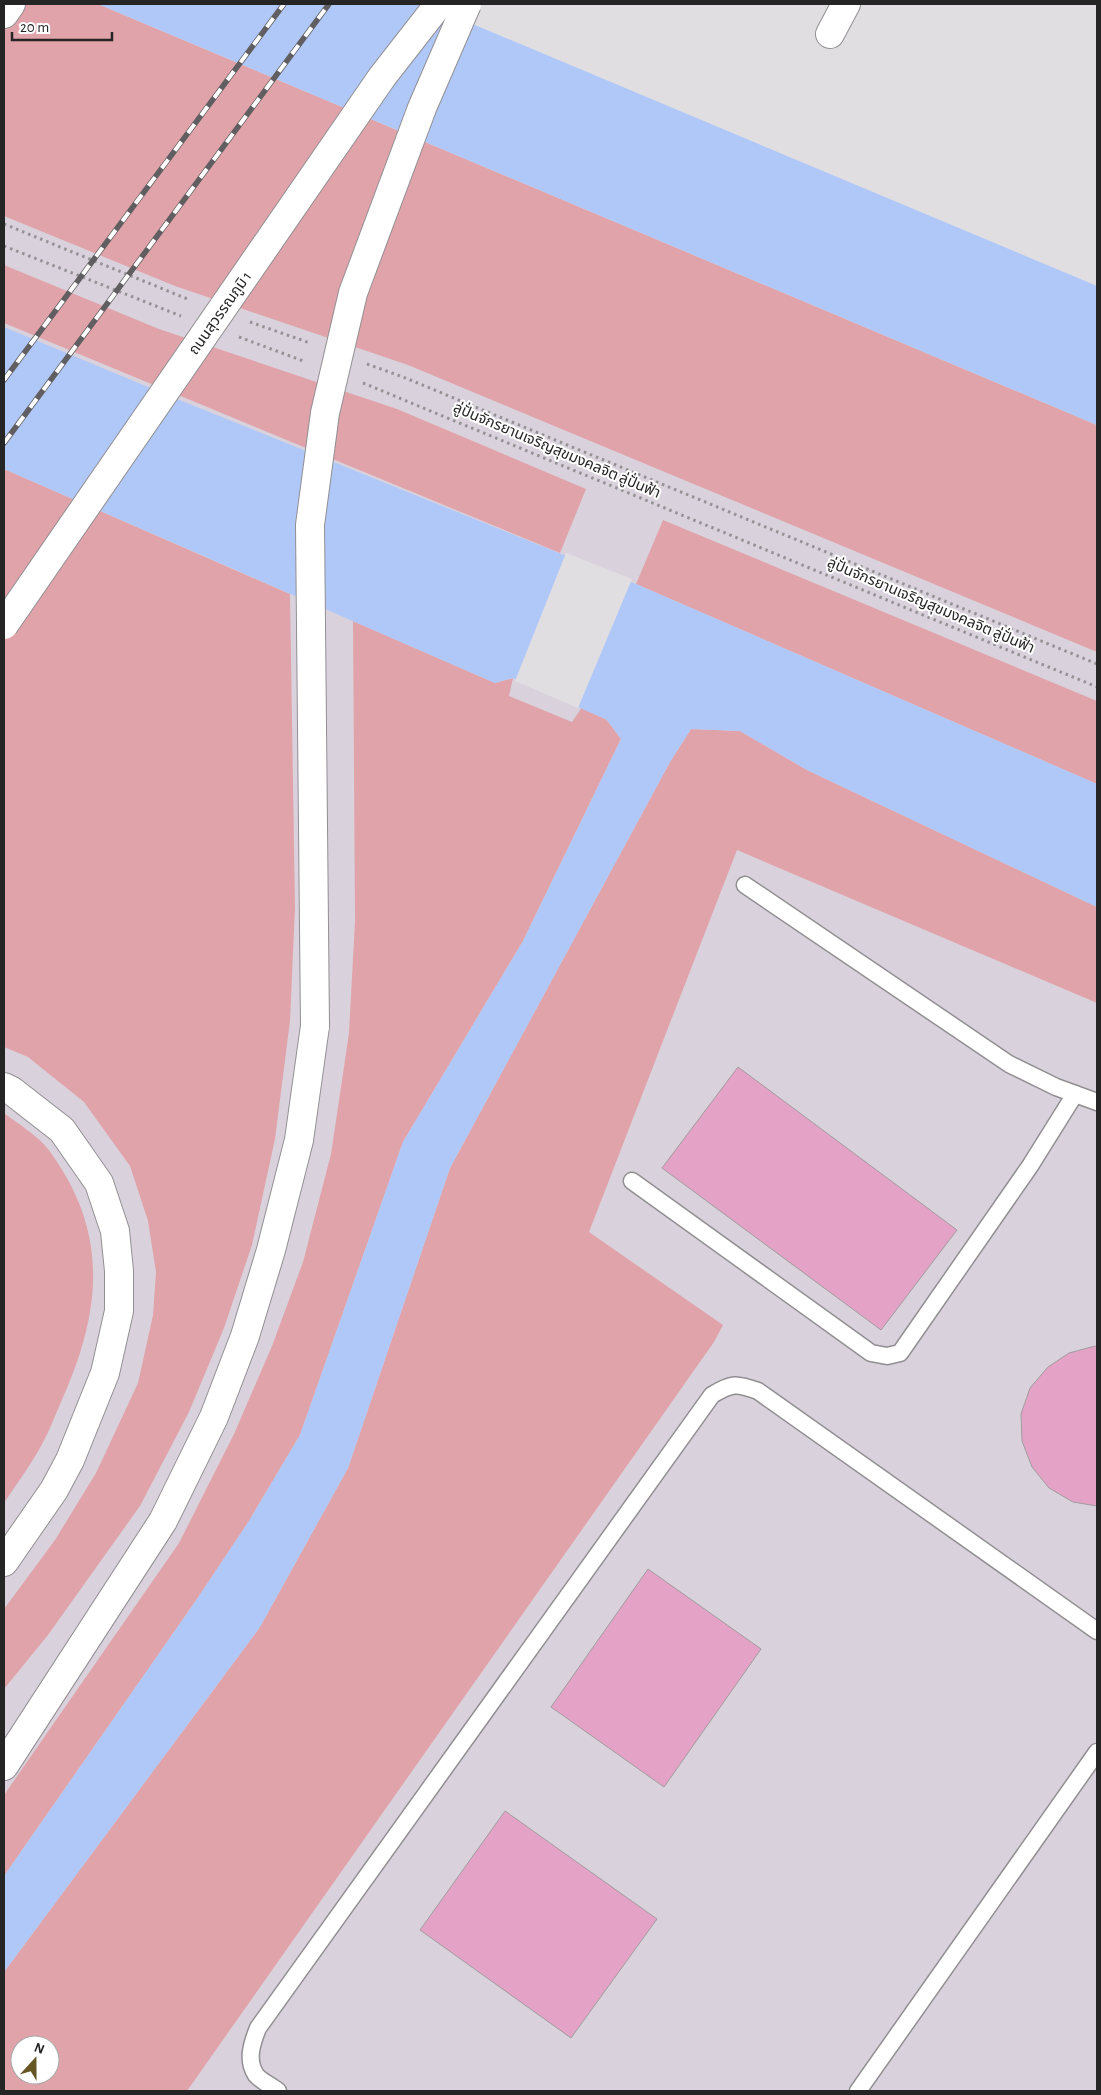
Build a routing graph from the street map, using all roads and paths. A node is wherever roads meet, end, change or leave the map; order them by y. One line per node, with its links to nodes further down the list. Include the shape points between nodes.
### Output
1 (11, 4): 5 (main road)
2 (439, 4): 17 (main road, ถนนสุวรรณภูมิ 1, bridge, via 382,77)
3 (467, 4): 27 (main road, bridge, via 422,108 353,293 325,413 310,525 314,1026 299,1140 242,1345 214,1417 162,1521)
4 (846, 4): 6 (main road)
5 (4, 14)
6 (830, 34)
7 (4, 224): 9 (path)
8 (4, 246): 10 (path)
9 (192, 301)
10 (187, 318)
11 (247, 321): 13 (path)
12 (233, 335): 14 (path)
13 (311, 344)
14 (307, 362)
15 (366, 364): 18 (path)
16 (362, 383): 19 (path, ลู่ปั่นจักรยานเจริญสุขมงคลจิต ลู่ปั่นฟ้า)
17 (4, 625)
18 (1097, 664)
19 (1097, 686)
20 (745, 885): 22 (lane, via 1009,1064)
21 (4, 1087): 25 (main road, via 62,1130 99,1183 115,1231 119,1271 119,1311 105,1373 70,1460 54,1490)
22 (1075, 1094): 23 (lane); 24 (lane, via 1030,1166 900,1352 887,1356 871,1353)
23 (1097, 1102)
24 (632, 1181)
25 (4, 1562)
26 (1097, 1631): 31 (lane, via 758,1391 738,1384 727,1386 712,1395 258,2028 251,2060 256,2075)
27 (79, 1652): 28 (main road); 30 (main road)
28 (4, 1738)
29 (1097, 1752): 32 (lane)
30 (4, 1766)
31 (278, 2091)
32 (858, 2091)

